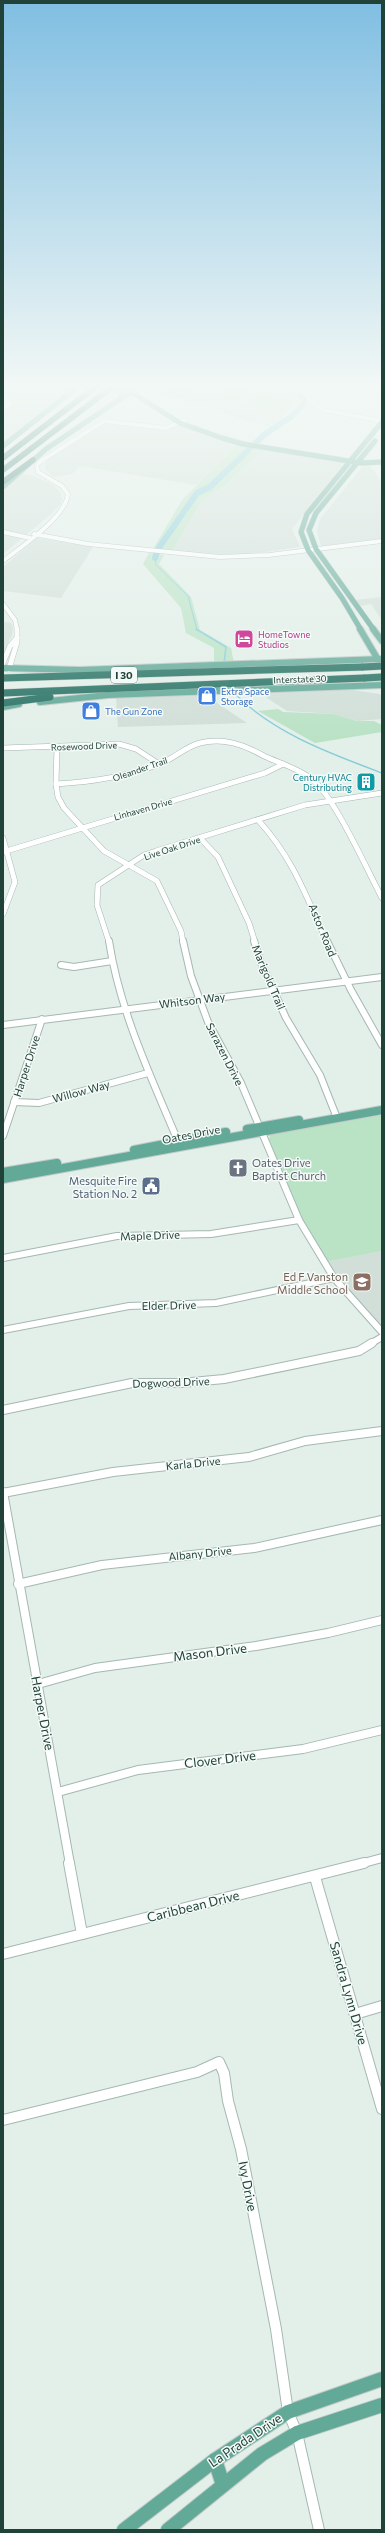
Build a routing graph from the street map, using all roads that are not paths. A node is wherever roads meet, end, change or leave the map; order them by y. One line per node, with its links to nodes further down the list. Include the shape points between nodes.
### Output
1 (65, 506): 7 (street)
2 (313, 507): 3 (main road); 4 (main road)
3 (320, 508): 5 (main road)
4 (301, 527): 5 (main road); 11 (main road)
5 (310, 528): 10 (main road)
6 (3, 532): 8 (street)
7 (34, 534): 8 (street); 11 (street, via 77,543 208,557)
8 (30, 538): 12 (street)
9 (382, 541): 10 (street)
10 (316, 549): 11 (street); 15 (main road)
11 (308, 550): 16 (main road, via 342,598)
12 (3, 561)
13 (3, 604): 14 (street, via 16,619)
14 (17, 638): 19 (street, via 10,646); 21 (street, via 17,646)
15 (382, 641)
16 (368, 644): 17 (main road); 18 (main road, via 367,654)
17 (380, 659): 18 (main road, Interstate 30); 20 (main road)
18 (354, 660): 21 (main road, Interstate 30, via 80,670); 26 (main road, via 368,663 378,679)
19 (3, 663)
20 (382, 666): 22 (highway, I 30, bridge)
21 (6, 670): 22 (highway)
22 (244, 670): 24 (highway, I 30, via 188,674)
23 (382, 677): 25 (highway, I 30, bridge)
24 (3, 678)
25 (282, 680): 28 (highway, I 30); 29 (highway, via 97,692)
26 (365, 685): 27 (main road, Interstate 30); 30 (main road, Interstate 30, via 108,695)
27 (382, 685)
28 (3, 693)
29 (3, 703)
30 (3, 707)
31 (57, 746): 32 (street, Rosewood Drive); 33 (street, Rosewood Drive, via 126,745); 35 (street, Sarazen Drive)
32 (3, 748)
33 (159, 764): 34 (street, Oleander Trail, via 192,745 216,741 241,744); 35 (street, Oleander Trail, via 97,782)
34 (283, 764): 37 (street, Oleander Trail, via 313,780); 39 (street, Linhaven Drive, via 265,774)
35 (56, 784): 39 (street, Sarazen Drive, via 58,797)
36 (382, 793): 37 (street, Live Oak Drive)
37 (330, 801): 38 (street, Live Oak Drive, via 305,805); 44 (street, Oleander Trail)
38 (258, 820): 41 (street, Live Oak Drive); 49 (street, Astor Road, via 284,848 315,909 333,956)
39 (80, 828): 42 (street, Linhaven Drive); 43 (street, Sarazen Drive, via 104,852)
40 (3, 838): 42 (street)
41 (200, 838): 43 (street, Live Oak Drive, via 156,851); 50 (street, Marigold Trail, via 218,857 249,923 261,962)
42 (5, 851): 45 (street, via 15,882)
43 (129, 865): 46 (street, Live Oak Drive, via 98,885 95,899 108,937); 51 (street, Sarazen Drive, via 157,881 162,888 181,931 191,976)
44 (382, 898)
45 (3, 914)
46 (112, 961): 47 (street, via 74,967); 52 (street, Live Oak Drive)
47 (61, 965)
48 (382, 977): 49 (street, Whitson Way)
49 (346, 981): 50 (street, Whitson Way); 55 (street, Astor Road)
50 (275, 990): 51 (street, Whitson Way); 60 (street, Marigold Trail, via 286,1018 320,1076)
51 (200, 999): 52 (street, Whitson Way); 61 (street, Sarazen Drive, via 208,1022 241,1083)
52 (127, 1009): 53 (street, Whitson Way); 56 (street, Live Oak Drive)
53 (42, 1019): 54 (street, Whitson Way); 57 (street, Harper Drive)
54 (3, 1025)
55 (382, 1044)
56 (148, 1073): 57 (street, Willow Way, via 39,1103); 63 (street, Live Oak Drive, via 159,1091)
57 (14, 1102): 62 (street, Harper Drive)
58 (382, 1105): 60 (main road, Oates Drive)
59 (382, 1110): 60 (main road, Oates Drive)
60 (335, 1116): 61 (main road, Oates Drive)
61 (261, 1130): 63 (main road, Oates Drive); 65 (street, Sarazen Drive)
62 (3, 1136)
63 (180, 1144): 64 (main road, Oates Drive)
64 (3, 1175)
65 (298, 1220): 66 (street, Maple Drive, via 211,1234 117,1236); 67 (street, Sarazen Drive)
66 (3, 1258)
67 (334, 1278): 68 (street, Elder Drive, via 216,1303 129,1306); 69 (street, Sarazen Drive)
68 (3, 1330)
69 (382, 1332)
70 (382, 1337): 71 (street, Dogwood Drive, via 359,1351 224,1379 181,1383 132,1383)
71 (3, 1410)
72 (382, 1431): 73 (street, Karla Drive, via 305,1441 249,1456 113,1472)
73 (3, 1493): 75 (street, Harper Drive)
74 (382, 1520): 75 (street, Albany Drive, via 254,1548 110,1564)
75 (18, 1584): 77 (street, Harper Drive)
76 (382, 1620): 77 (street, Mason Drive, via 256,1646 95,1668)
77 (38, 1684): 79 (street, Harper Drive)
78 (382, 1730): 79 (street, Clover Drive, via 303,1749 138,1770)
79 (58, 1792): 82 (street, Harper Drive)
80 (382, 1858): 81 (street, Caribbean Drive)
81 (315, 1876): 82 (street, Caribbean Drive); 85 (street, Sandra Lynn Drive)
82 (82, 1934): 83 (street, Caribbean Drive)
83 (3, 1954)
84 (382, 2006): 85 (street)
85 (355, 2014): 86 (street, Sandra Lynn Drive)
86 (382, 2109)
87 (3, 2120): 90 (street, Ivy Drive, via 142,2087 184,2073 197,2072 219,2062 224,2073 228,2101 241,2149 276,2330)
88 (382, 2379): 90 (main road, La Prada Drive)
89 (382, 2405): 91 (main road, La Prada Drive)
90 (288, 2412): 91 (street, Ivy Drive); 92 (main road, La Prada Drive)
91 (297, 2434): 93 (main road, La Prada Drive, via 262,2454); 96 (street, Ivy Drive)
92 (215, 2460): 93 (main road); 94 (main road, La Prada Drive)
93 (223, 2485): 95 (main road, La Prada Drive)
94 (124, 2530)
95 (168, 2530)
96 (319, 2530)

